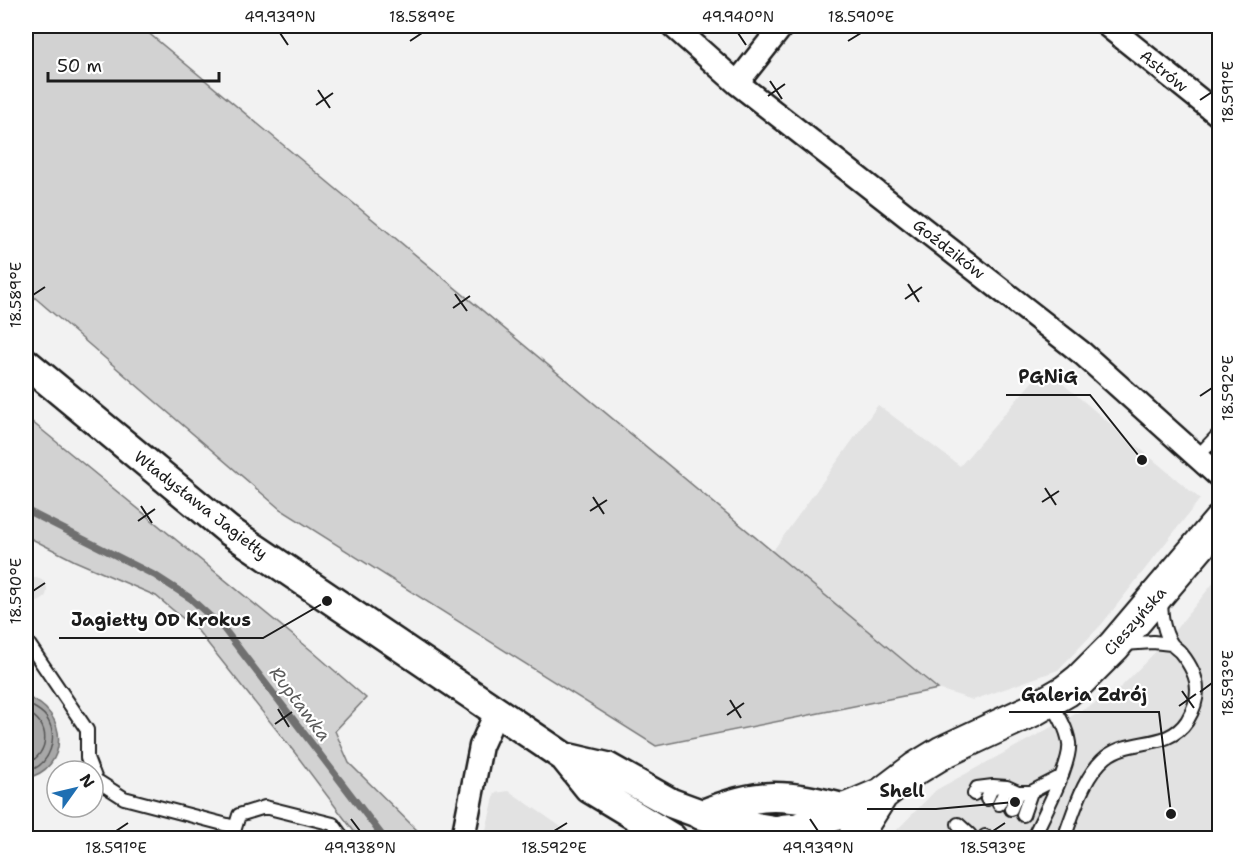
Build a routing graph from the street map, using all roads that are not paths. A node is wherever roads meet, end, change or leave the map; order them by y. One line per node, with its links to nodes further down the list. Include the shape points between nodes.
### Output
1 (673, 26): 4 (street, Goździków)
2 (782, 26): 4 (street)
3 (1108, 26): 5 (street, Astrów)
4 (737, 83): 8 (street, Goździków, via 1083,354)
5 (1220, 116)
6 (26, 363): 16 (street, Władysława Jagiełły, via 228,530)
7 (1220, 433): 8 (lane)
8 (1197, 457): 9 (street, Goździków)
9 (1220, 477)
10 (1220, 521): 11 (main road, Cieszyńska)
11 (1161, 591): 13 (lane, via 1161,611); 14 (main road, Cieszyńska)
12 (26, 640): 18 (lane, via 87,730)
13 (1171, 644): 14 (lane, via 1135,642); 37 (lane, via 1194,674 1197,694 1191,715 1173,736 1131,746 1104,758 1085,786)
14 (1114, 646): 15 (main road, Cieszyńska, via 1080,680)
15 (1050, 701): 19 (lane, via 1069,745); 28 (main road, Cieszyńska, via 915,769)
16 (496, 713): 17 (street, Władysława Jagiełły); 34 (street, via 481,746)
17 (564, 757): 26 (street, Władysława Jagiełły, via 607,767); 35 (street, Władysława Jagiełły, via 589,788)
18 (87, 759)
19 (1062, 776): 22 (lane); 36 (lane)
20 (105, 786): 30 (lane, via 124,798)
21 (993, 786): 22 (lane); 23 (lane, via 977,788); 24 (lane)
22 (1019, 791): 25 (lane); 27 (lane)
23 (974, 794)
24 (987, 799)
25 (1005, 807)
26 (701, 815): 28 (street, via 747,799 780,796 798,797); 31 (street, Władysława Jagiełły)
27 (1023, 815)
28 (864, 820): 31 (main road, Cieszyńska)
29 (958, 824): 32 (lane)
30 (233, 833): 33 (lane, via 239,815 265,807 333,824)
31 (791, 835)
32 (977, 835)
33 (342, 838)
34 (463, 838)
35 (672, 838)
36 (1033, 838)
37 (1064, 838)

